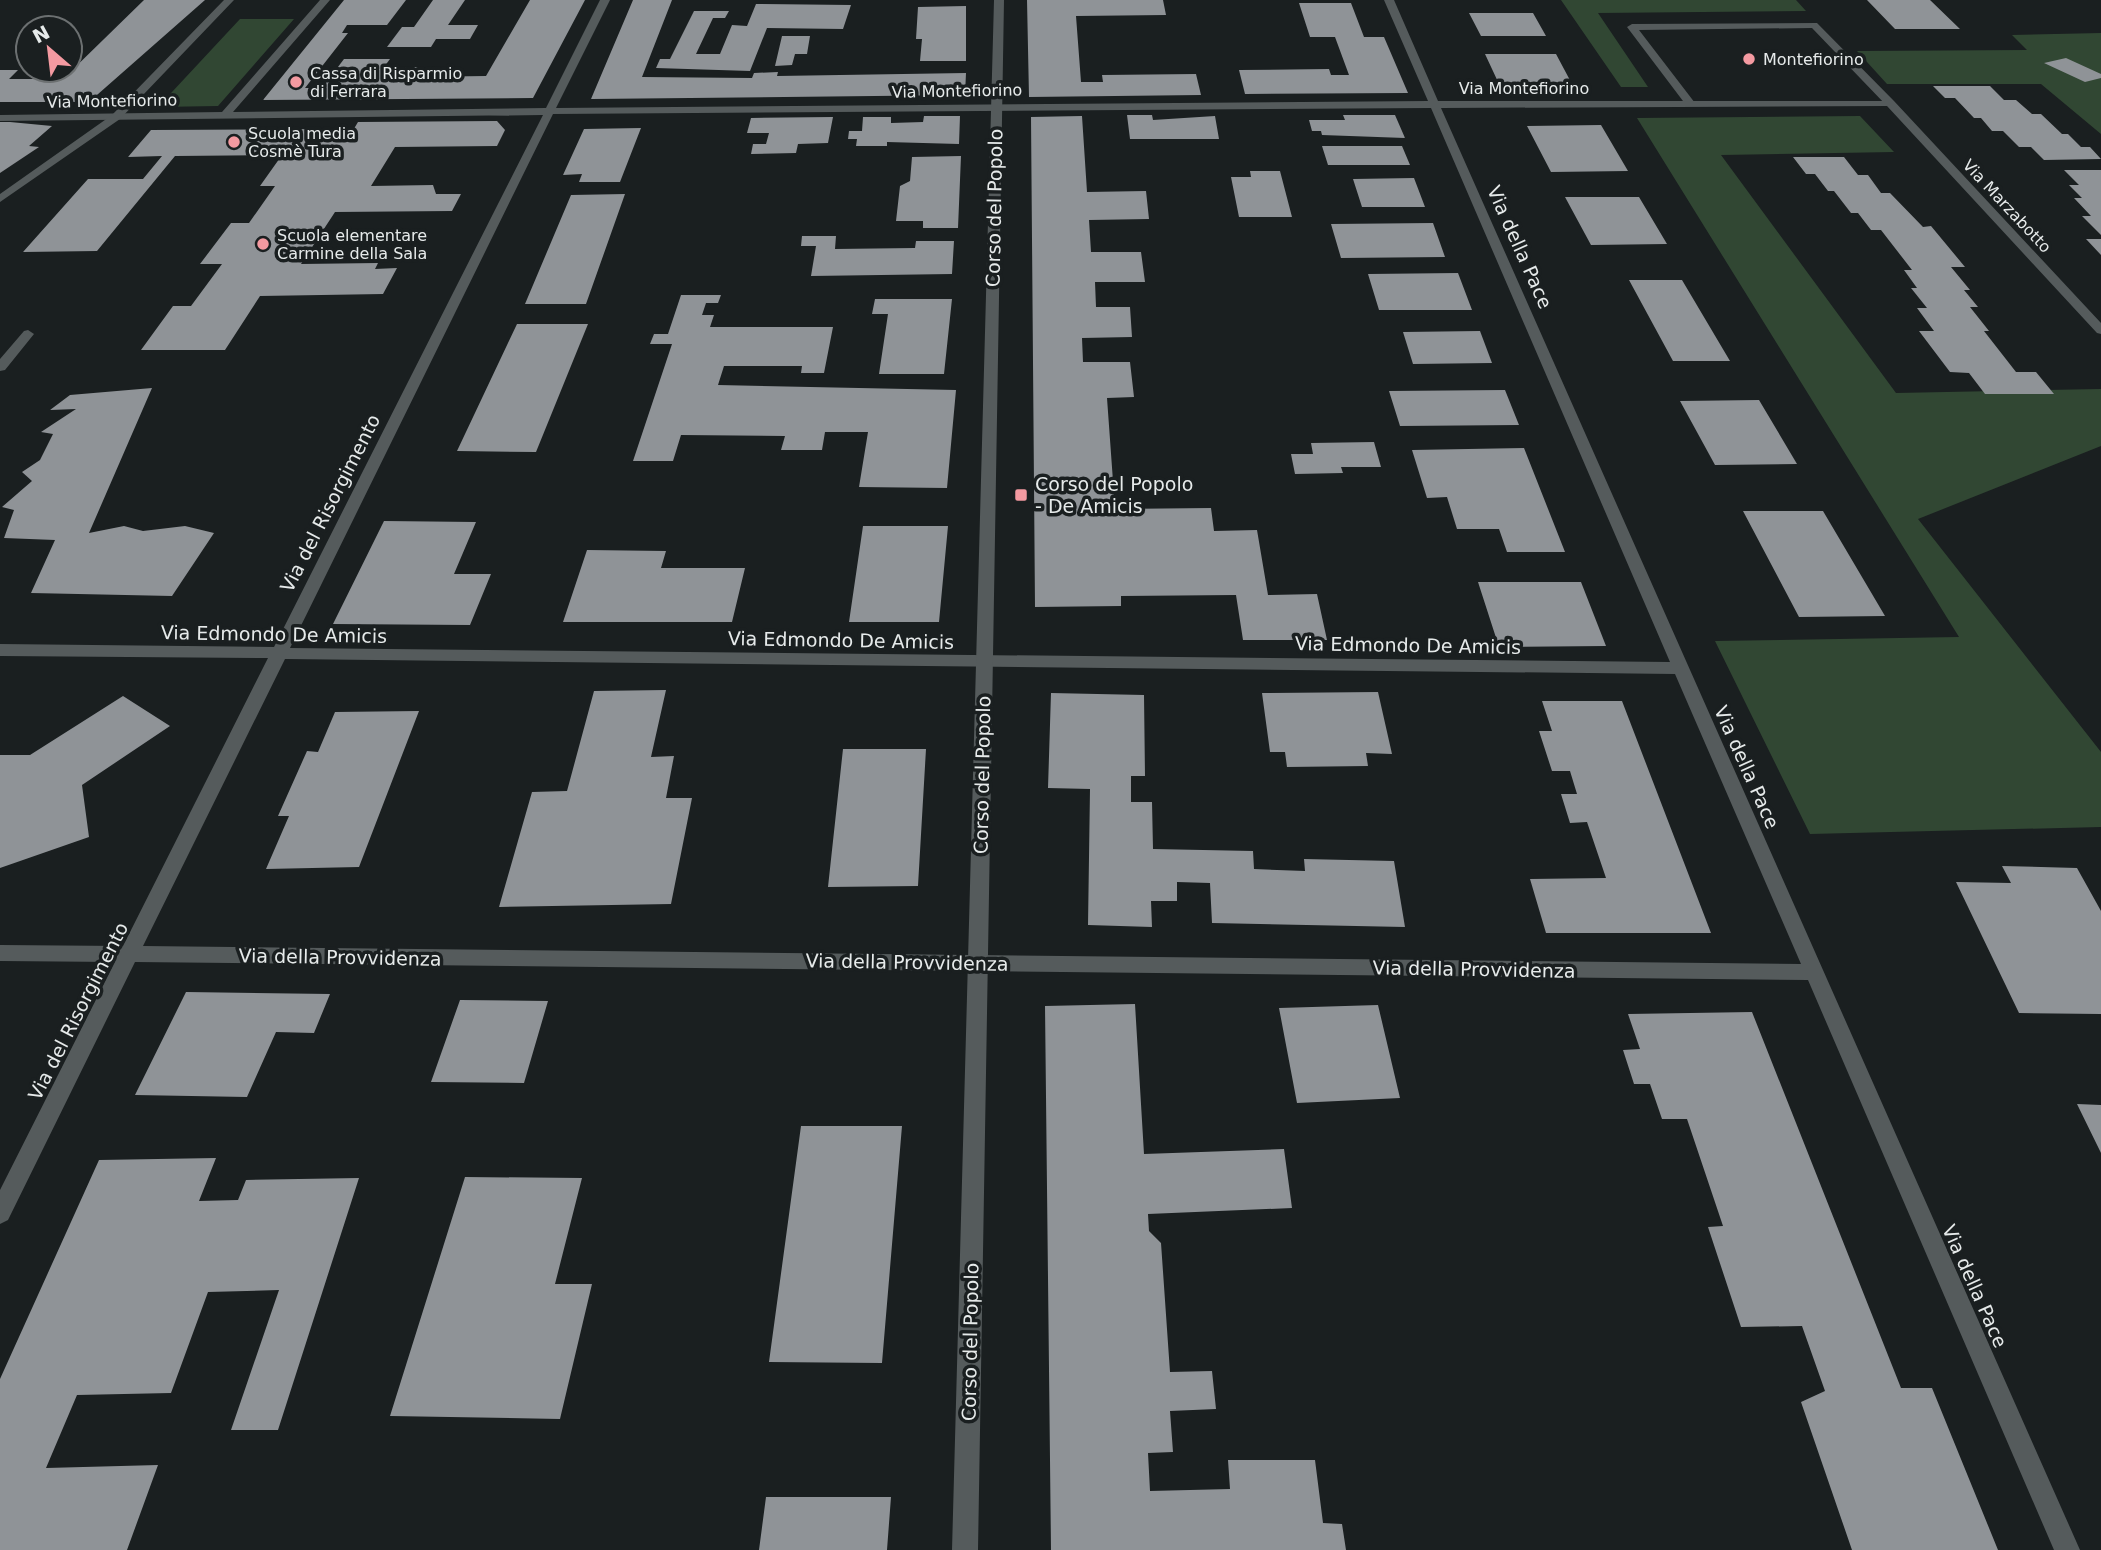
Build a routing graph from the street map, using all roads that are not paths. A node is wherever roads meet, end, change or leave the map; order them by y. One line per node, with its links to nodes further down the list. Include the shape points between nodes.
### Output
1 (229, 0): 12 (street)
2 (325, 0): 11 (street)
3 (605, 0): 10 (street, Via del Risorgimento)
4 (999, 0): 9 (street, Corso del Popolo)
5 (1389, 0): 8 (street, Via della Pace)
6 (1690, 103): 7 (street, Via Montefiorino); 7 (street, via 1632,27 1814,25); 8 (street, Via Montefiorino)
7 (1890, 103): 15 (street, Via Marzabotto)
8 (1434, 104): 9 (street, Via Montefiorino); 21 (street, Via della Pace)
9 (996, 106): 10 (street, Via Montefiorino); 20 (street, Corso del Popolo)
10 (550, 111): 11 (street, Via Montefiorino); 19 (street, Via del Risorgimento)
11 (225, 116): 12 (street, Via Montefiorino)
12 (116, 117): 13 (street, Via Montefiorino); 14 (street)
13 (0, 118)
14 (0, 199)
15 (2101, 330)
16 (28, 334): 17 (street)
17 (0, 367)
18 (0, 650): 19 (street, Via Edmondo De Amicis)
19 (278, 655): 20 (street, Via Edmondo De Amicis); 23 (street, Via del Risorgimento)
20 (984, 662): 21 (street, Via Edmondo De Amicis); 24 (street, Corso del Popolo)
21 (1681, 668): 25 (street, Via della Pace)
22 (0, 953): 23 (street, Via della Provvidenza)
23 (129, 955): 24 (street, Via della Provvidenza); 26 (street, Via del Risorgimento)
24 (978, 963): 25 (street, Via della Provvidenza); 27 (street, Corso del Popolo)
25 (1814, 972): 28 (street, Via della Pace)
26 (0, 1213)
27 (965, 1550)
28 (2067, 1550)

